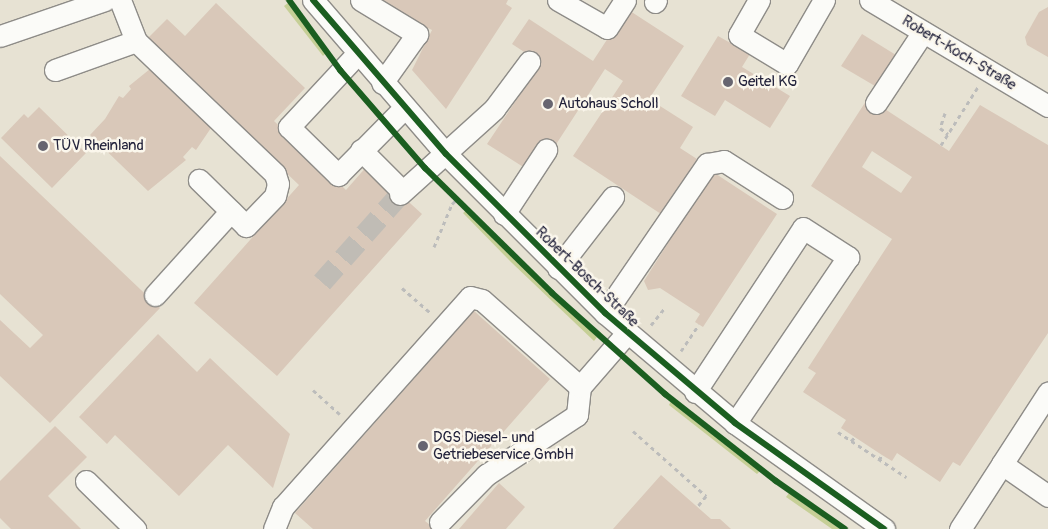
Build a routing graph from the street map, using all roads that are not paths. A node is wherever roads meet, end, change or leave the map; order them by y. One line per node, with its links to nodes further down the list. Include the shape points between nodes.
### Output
1 (105, 0): 11 (street)
2 (120, 0): 12 (street)
3 (313, 0): 13 (street, Robert-Bosch-Straße)
4 (361, 0): 16 (street, via 417,34)
5 (558, 0): 6 (street, via 607,28)
6 (625, 0)
7 (759, 0): 8 (street, via 739,35 787,64)
8 (824, 0)
9 (870, 0): 10 (street, Robert-Koch-Straße)
10 (923, 32): 17 (street); 18 (street, Robert-Koch-Straße)
11 (0, 36)
12 (136, 40): 15 (street); 26 (street, via 275,174 278,184 275,196 246,226)
13 (357, 54): 16 (street, Robert-Bosch-Straße); 20 (street, via 289,127 338,175)
14 (529, 62): 22 (street, via 494,109)
15 (55, 70)
16 (382, 83): 19 (street, Robert-Bosch-Straße)
17 (876, 103)
18 (1048, 106)
19 (404, 108): 20 (street); 22 (street, Robert-Bosch-Straße)
20 (361, 150): 22 (street, via 401,193 425,168)
21 (546, 150): 27 (street)
22 (446, 154): 27 (street, Robert-Bosch-Straße)
23 (198, 180): 26 (street)
24 (613, 197): 28 (street)
25 (782, 198): 30 (street, via 724,161 707,164)
26 (231, 211): 29 (street)
27 (504, 214): 28 (street, Robert-Bosch-Straße)
28 (558, 268): 30 (street, Robert-Bosch-Straße)
29 (155, 295)
30 (605, 313): 31 (street, Robert-Bosch-Straße)
31 (637, 331): 32 (street); 33 (street, Robert-Bosch-Straße)
32 (580, 387): 39 (street, via 577,416 486,475); 41 (street, via 482,300 475,297 464,301 283,507)
33 (695, 392): 35 (street, Robert-Bosch-Straße); 35 (street, via 804,228 848,257)
34 (1048, 393): 36 (street)
35 (735, 423): 42 (street, Robert-Bosch-Straße)
36 (1002, 464): 38 (street); 43 (street)
37 (86, 481): 40 (street)
38 (1048, 496)
39 (440, 522)
40 (135, 529)
41 (275, 529)
42 (884, 529)
43 (960, 529)

